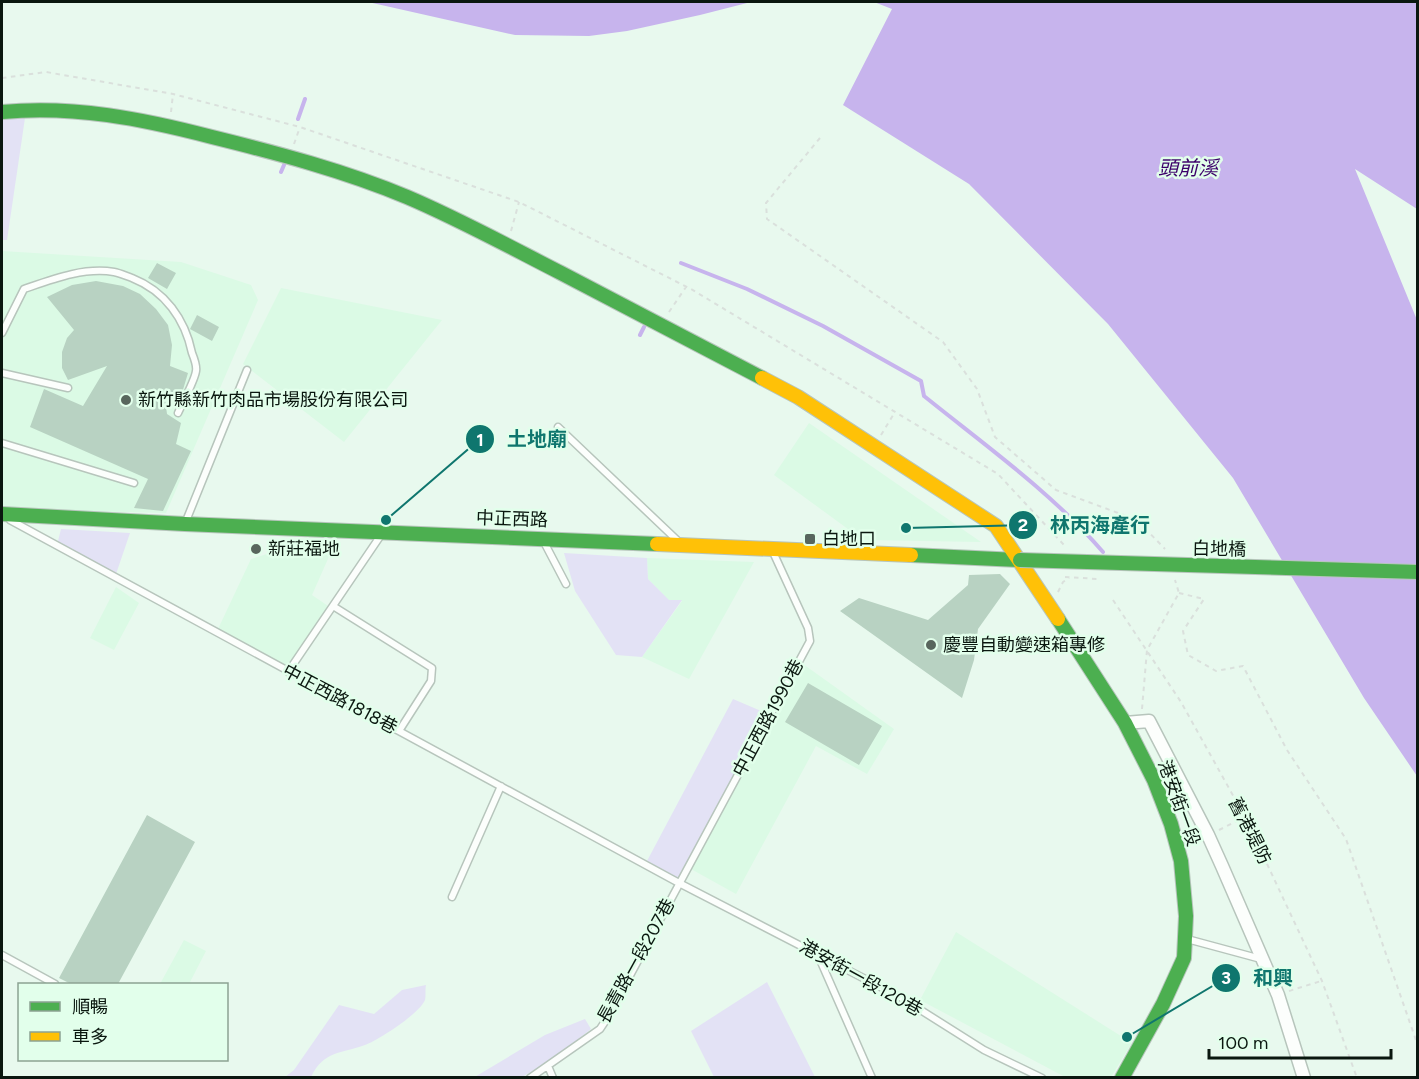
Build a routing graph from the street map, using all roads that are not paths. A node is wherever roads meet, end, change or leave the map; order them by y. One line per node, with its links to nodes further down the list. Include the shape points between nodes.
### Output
1 (2, 112): 16 (street, 港安街一段, via 87,111 170,126 351,176 407,197 798,396 996,526)
2 (2, 333): 6 (lane, via 24,289 91,272 115,272 145,283 175,311 192,349 196,371)
3 (247, 370): 11 (lane)
4 (2, 373): 5 (lane)
5 (68, 388)
6 (178, 414)
7 (558, 427): 14 (lane)
8 (2, 443): 9 (lane)
9 (134, 483)
10 (2, 515): 11 (street, 中正西路); 20 (lane, 中正西路1818巷)
11 (185, 524): 12 (street, 中正西路)
12 (383, 532): 13 (street, 中正西路); 19 (lane)
13 (543, 539): 14 (street, 中正西路); 18 (lane)
14 (681, 544): 15 (street, 中正西路)
15 (771, 549): 16 (street, 中正西路); 24 (lane, 中正西路1990巷, via 808,628 810,641)
16 (1020, 560): 17 (street, 白地橋, bridge); 21 (street, 港安街一段)
17 (1418, 572)
18 (566, 584)
19 (333, 606): 20 (lane); 22 (lane, via 432,668 431,681)
20 (288, 672): 22 (lane, 中正西路1818巷)
21 (1125, 723): 26 (street, 港安街一段, via 1171,824 1185,891); 29 (street, via 1149,721 1208,835)
22 (399, 731): 23 (lane, 中正西路1818巷)
23 (501, 786): 24 (lane, 中正西路1818巷); 25 (lane)
24 (679, 883): 27 (lane, 港安街一段120巷); 31 (lane, 長青路一段207巷, via 600,1029)
25 (452, 897)
26 (1186, 939): 29 (lane); 36 (street, 港安街一段, via 1184,958)
27 (817, 953): 34 (lane); 35 (lane, 港安街一段120巷, via 900,997 984,1050)
28 (2, 955): 30 (lane)
29 (1261, 959): 37 (street, via 1278,995)
30 (53, 983)
31 (548, 1066): 32 (lane, 長青路一段207巷); 33 (lane)
32 (530, 1077)
33 (553, 1077)
34 (872, 1077)
35 (1042, 1077)
36 (1122, 1077)
37 (1304, 1077)

